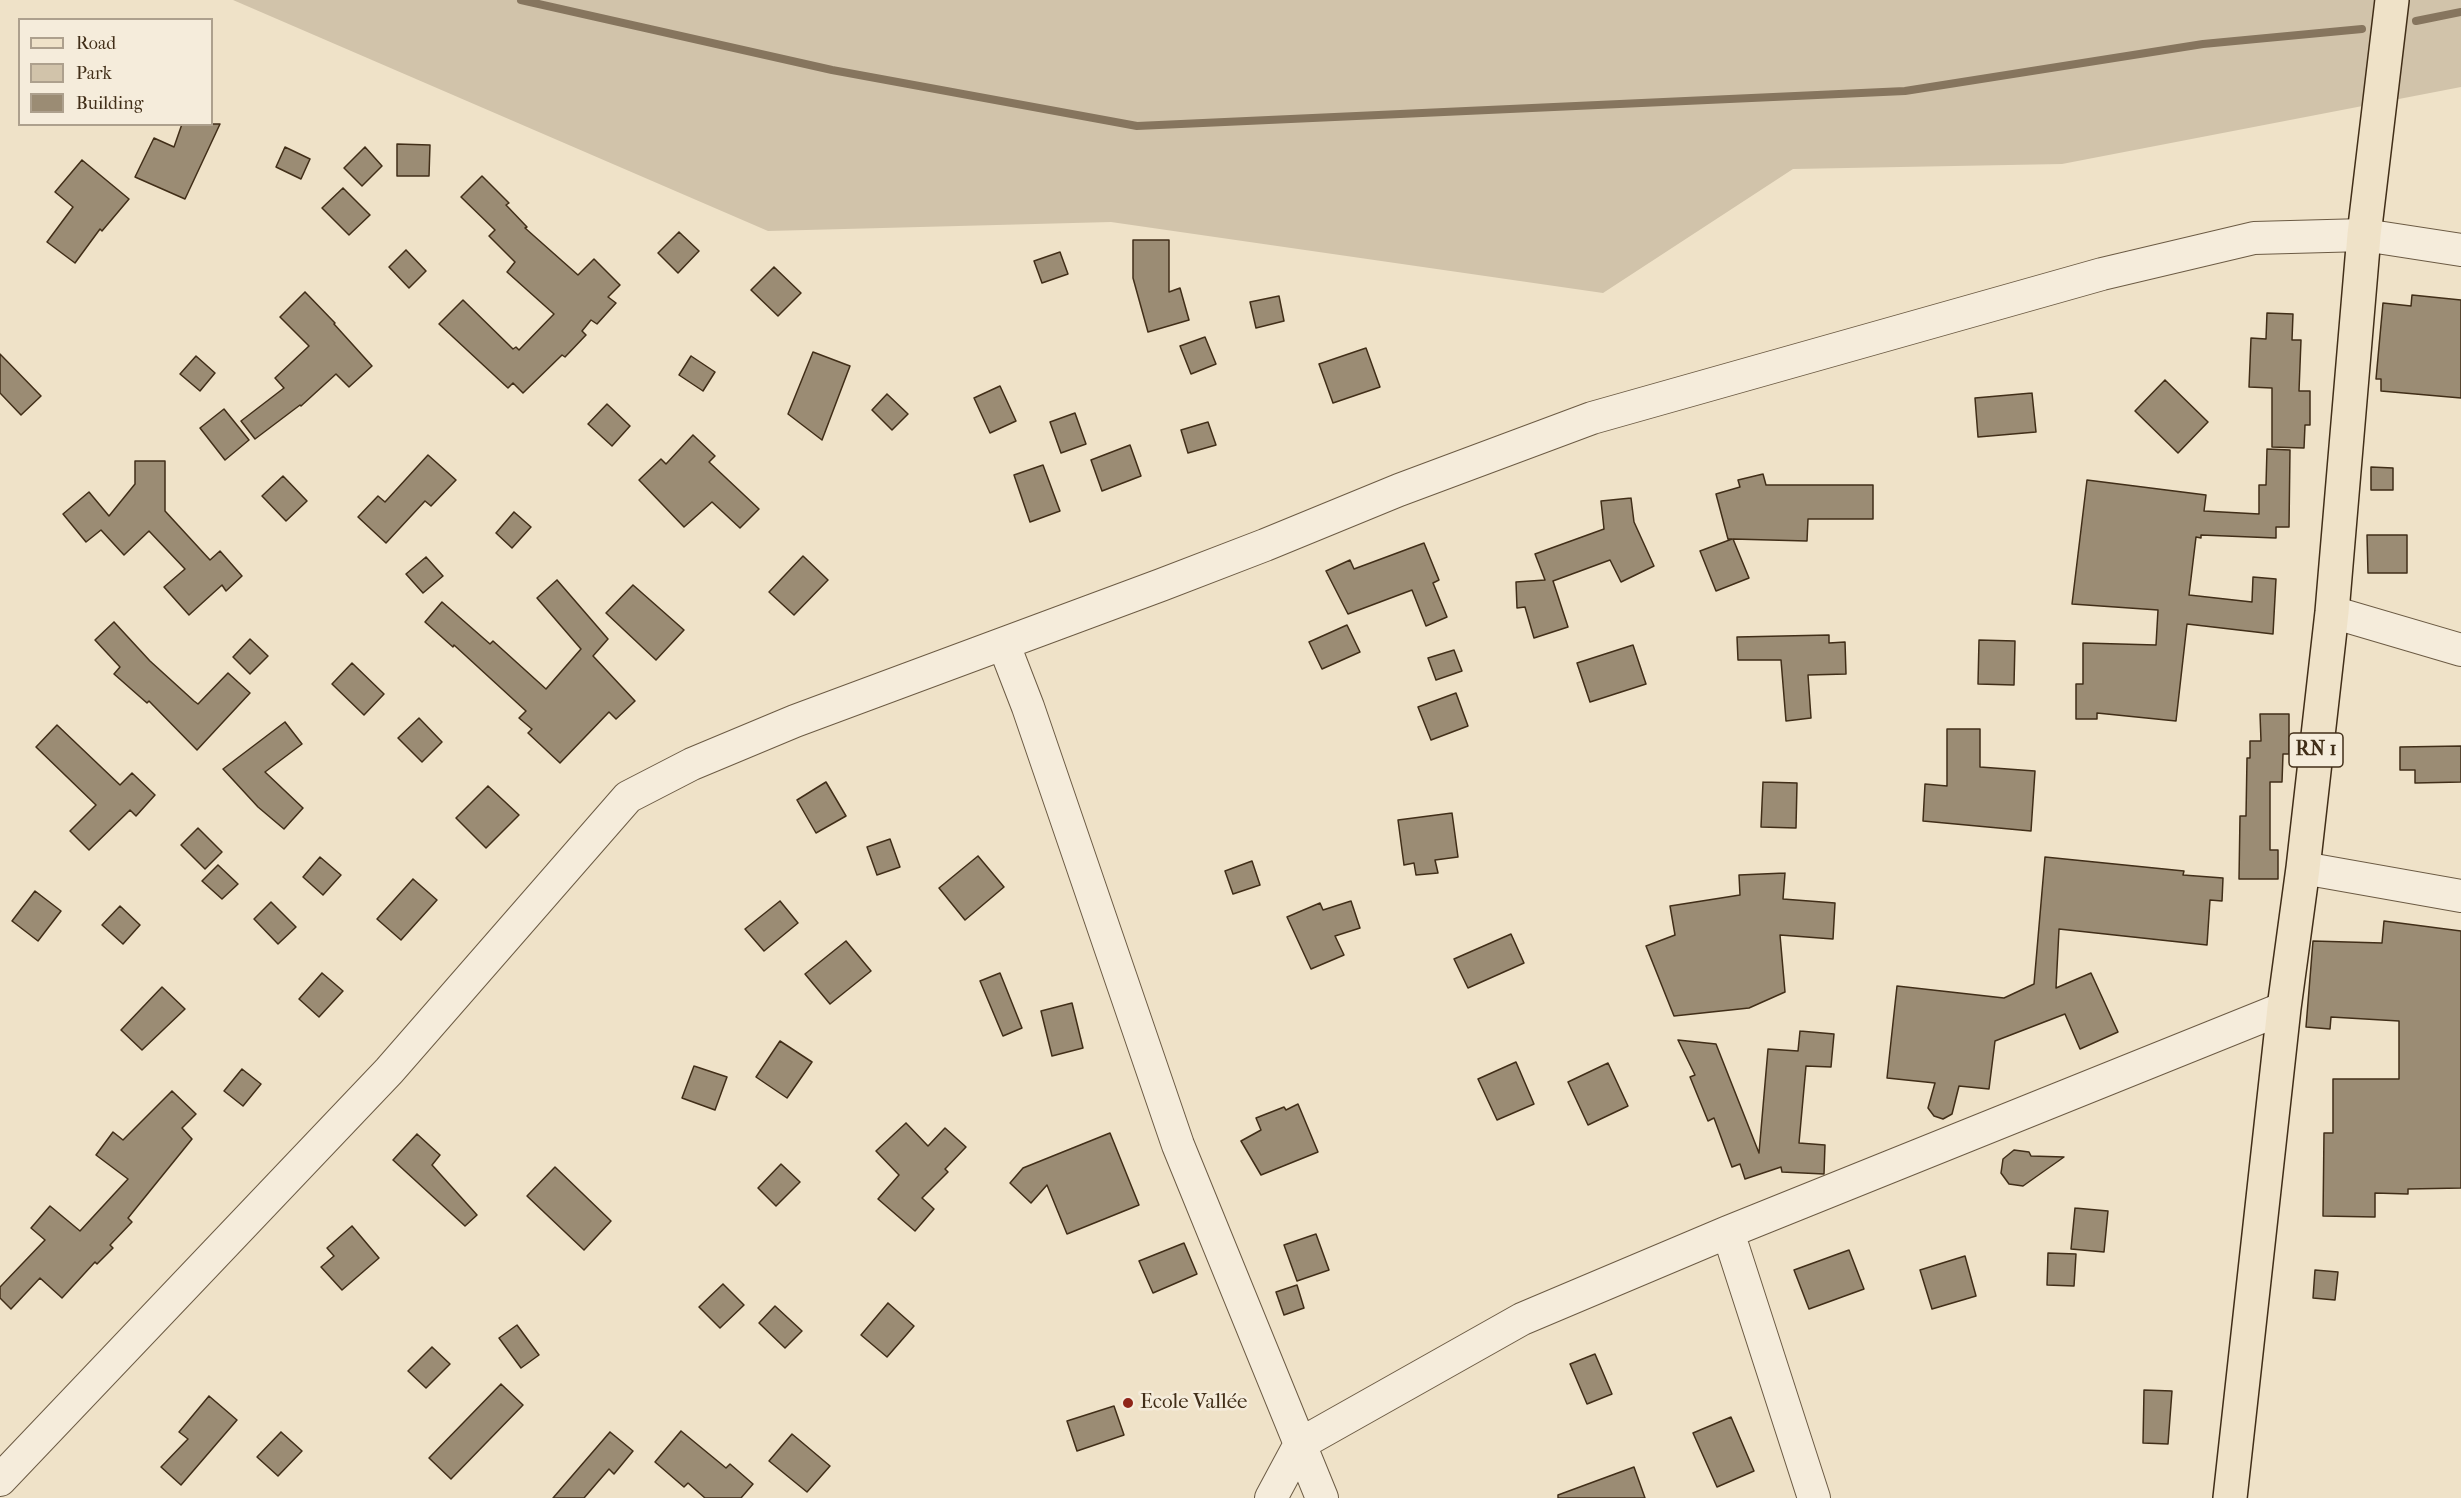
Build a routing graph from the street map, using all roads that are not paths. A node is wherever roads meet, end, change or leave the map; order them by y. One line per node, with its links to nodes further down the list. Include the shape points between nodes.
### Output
1 (2392, 0): 2 (main road, RN 1)
2 (2364, 235): 3 (street); 4 (main road, RN 1); 5 (street, via 2244,240 2091,278 1592,418)
3 (2461, 250)
4 (2332, 612): 6 (street); 7 (main road, RN 1)
5 (1004, 645): 11 (street, via 1178,1145); 12 (street, via 795,721 692,764 628,797 389,1071)
6 (2461, 650)
7 (2303, 868): 8 (street); 9 (main road, RN 1)
8 (2461, 896)
9 (2284, 1008): 10 (street); 16 (main road, RN 1)
10 (1728, 1232): 11 (street, via 1522,1319); 15 (street)
11 (1300, 1444): 13 (street); 14 (street)
12 (0, 1480)
13 (1271, 1498)
14 (1322, 1498)
15 (1814, 1498)
16 (2230, 1498)

